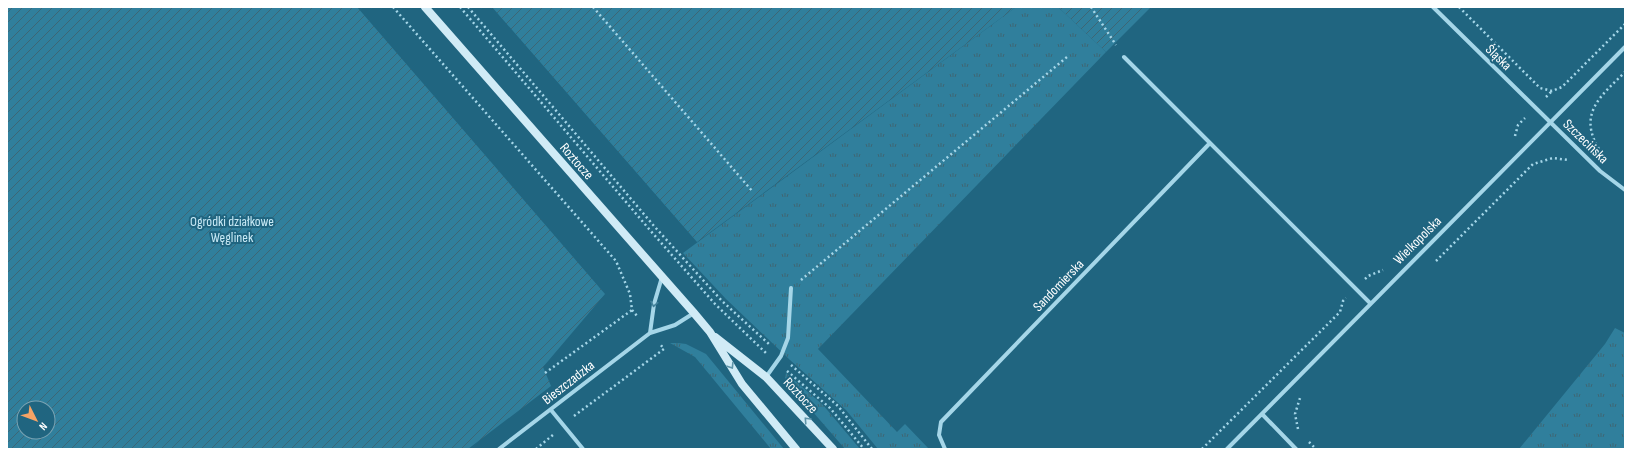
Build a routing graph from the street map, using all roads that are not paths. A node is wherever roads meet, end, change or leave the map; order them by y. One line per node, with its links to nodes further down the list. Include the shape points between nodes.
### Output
1 (425, 7): 8 (street, Roztocze)
2 (1433, 7): 5 (street, Śląska)
3 (1625, 47): 5 (street, Wielkopolska)
4 (1124, 57): 6 (street)
5 (1550, 122): 7 (street, Szczecińska, via 1600,172); 10 (street, Wielkopolska)
6 (1210, 143): 10 (street); 21 (street, Sandomierska, via 941,422 939,434)
7 (1625, 190)
8 (662, 277): 11 (street, Roztocze); 13 (street, one-way to 13, via 654,304)
9 (791, 288): 14 (street, via 788,338 781,356)
10 (1370, 303): 16 (street, Wielkopolska)
11 (694, 313): 12 (street, Roztocze); 13 (street, Bieszczadzka, via 675,325)
12 (710, 332): 14 (street, Roztocze); 19 (street, Roztocze, one-way to 19, via 742,384)
13 (650, 333): 15 (street, Bieszczadzka)
14 (766, 377): 20 (street, Roztocze, one-way to 14)
15 (551, 410): 17 (street, Bieszczadzka); 18 (street)
16 (1262, 414): 22 (street, Wielkopolska); 23 (street)
17 (499, 449)
18 (583, 449)
19 (796, 449)
20 (833, 449)
21 (945, 449)
22 (1227, 449)
23 (1296, 449)

